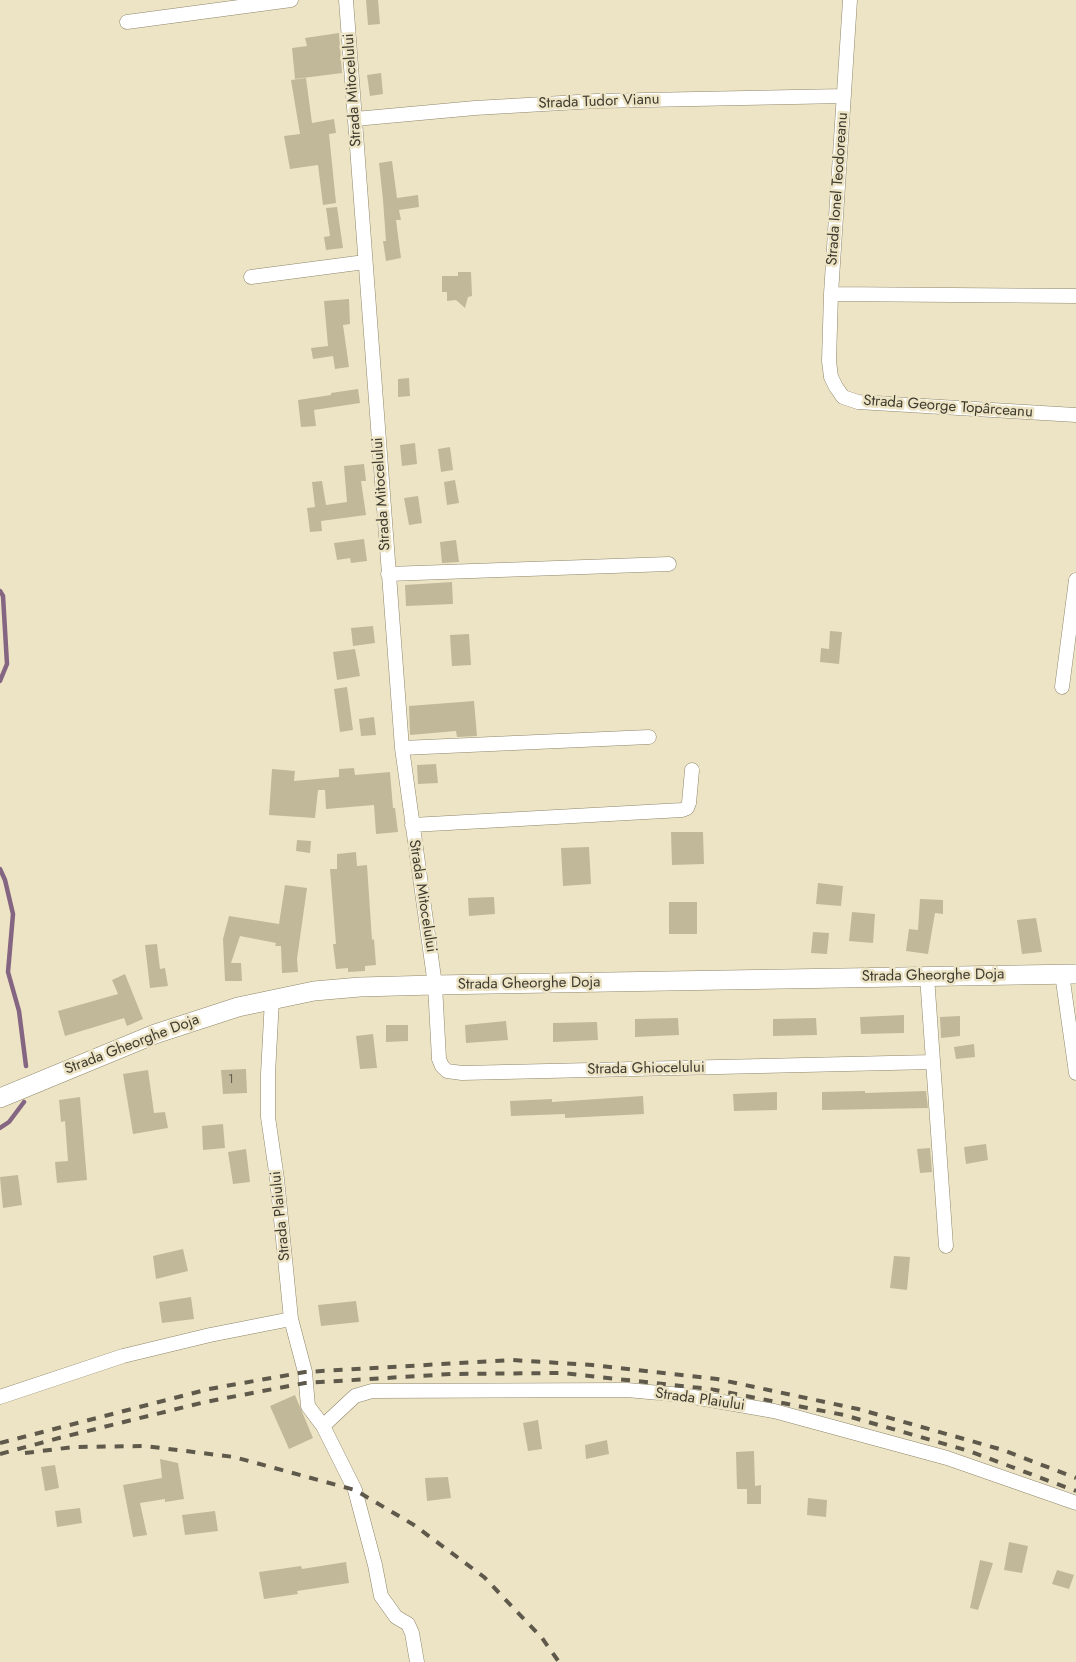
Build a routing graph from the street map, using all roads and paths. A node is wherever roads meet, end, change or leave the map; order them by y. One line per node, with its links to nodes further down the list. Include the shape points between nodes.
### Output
1 (291, 0): 4 (street)
2 (346, 0): 6 (street, Strada Mitocelului)
3 (850, 0): 5 (street, Strada Ionel Teodoreanu)
4 (127, 22)
5 (844, 96): 6 (street, Strada Tudor Vianu, via 596,101); 9 (street, Strada Ionel Teodoreanu)
6 (355, 118): 7 (street, Strada Mitocelului)
7 (365, 262): 8 (street); 14 (street, Strada Mitocelului)
8 (251, 277)
9 (831, 294): 10 (street); 11 (street, Strada Ionel Teodoreanu)
10 (1076, 296)
11 (831, 378): 12 (street, Strada George Topârceanu, via 843,396 858,402)
12 (1076, 416)
13 (669, 564): 14 (street)
14 (388, 574): 18 (street, Strada Mitocelului)
15 (1076, 580): 16 (street)
16 (1062, 687)
17 (649, 737): 18 (street)
18 (402, 748): 20 (street, Strada Mitocelului)
19 (692, 770): 20 (street, via 689,804 682,810)
20 (412, 825): 23 (street, Strada Mitocelului)
21 (1069, 974): 22 (main road, Strada Gheorghe Doja); 26 (street)
22 (927, 976): 23 (main road, Strada Gheorghe Doja); 25 (street)
23 (435, 985): 24 (main road, Strada Gheorghe Doja, via 360,987); 25 (street, Strada Ghiocelului, via 439,1059 447,1071)
24 (272, 999): 27 (main road, Strada Gheorghe Doja, via 155,1034); 29 (street, Strada Plaiului, via 268,1117 278,1179)
25 (933, 1062): 28 (street)
26 (1076, 1073)
27 (0, 1098)
28 (946, 1246)
29 (291, 1319): 30 (street, via 123,1356); 31 (street, Strada Plaiului, via 305,1372 308,1406)
30 (0, 1397)
31 (324, 1426): 32 (street, Strada Plaiului, via 355,1396 372,1391 627,1390 682,1395 774,1411 928,1452); 33 (street, Strada Plaiului, via 355,1490 381,1596 396,1617 408,1624)
32 (1076, 1503)
33 (417, 1662)

